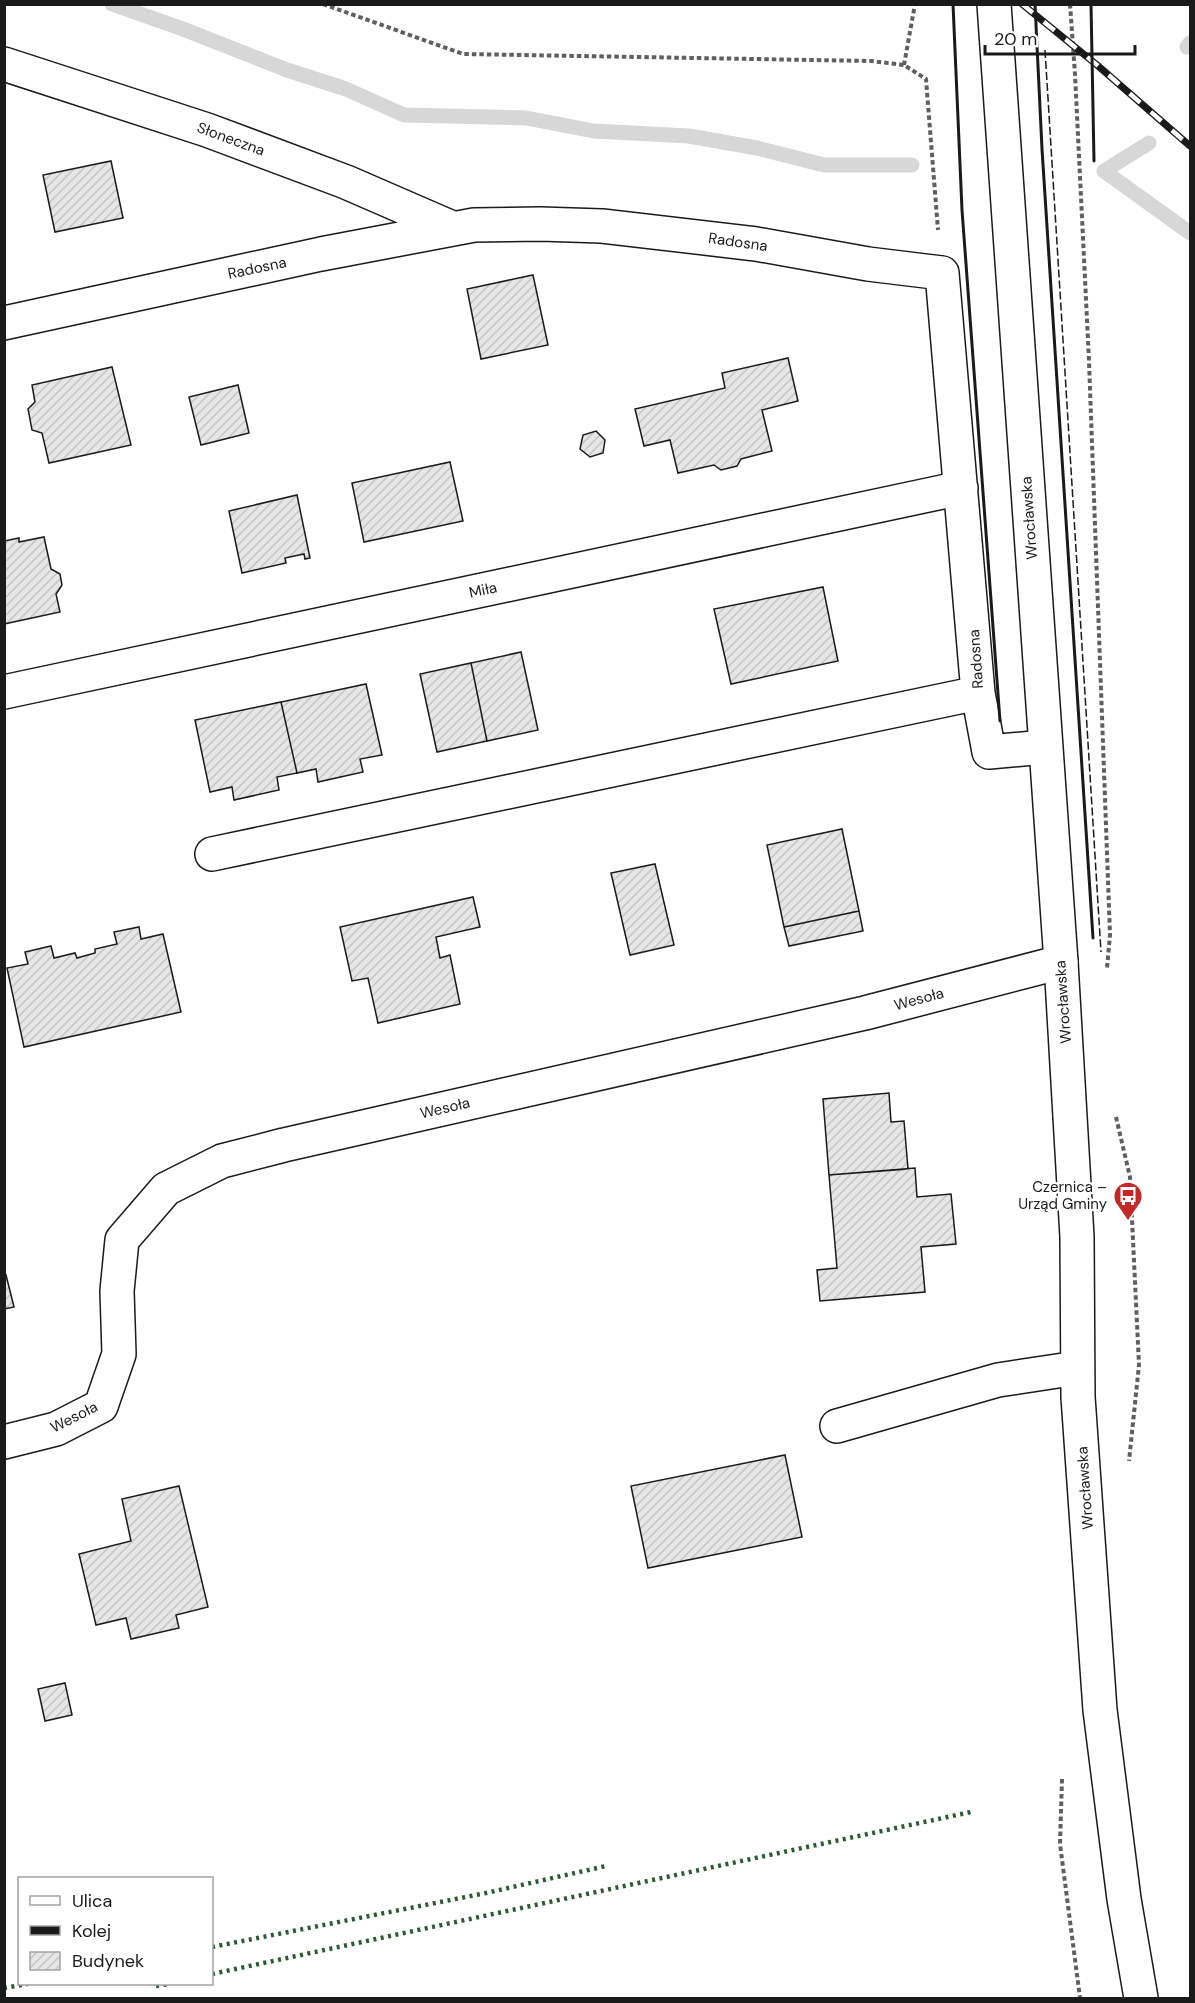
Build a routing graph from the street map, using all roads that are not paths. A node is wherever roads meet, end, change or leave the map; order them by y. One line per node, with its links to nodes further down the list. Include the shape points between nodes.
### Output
1 (994, 4): 8 (street, Wrocławska)
2 (4, 64): 3 (street, Słoneczna, via 218,134 346,182)
3 (452, 228): 4 (street, Radosna); 5 (street, Radosna, via 602,226 756,244 942,273)
4 (4, 322)
5 (961, 488): 6 (street, Miła); 7 (street, Radosna)
6 (4, 692)
7 (978, 693): 8 (street, Radosna, via 989,752); 9 (street)
8 (1046, 747): 10 (street, Wrocławska)
9 (212, 854)
10 (1061, 962): 11 (street, Wrocławska, via 1077,1237); 13 (street, Wesoła, via 865,1013 222,1161 165,1189 122,1240 117,1291 119,1354 101,1406 56,1429)
11 (1077, 1368): 12 (street, via 998,1380); 14 (street, Wrocławska, via 1100,1710)
12 (837, 1426)
13 (4, 1442)
14 (1141, 1998)

